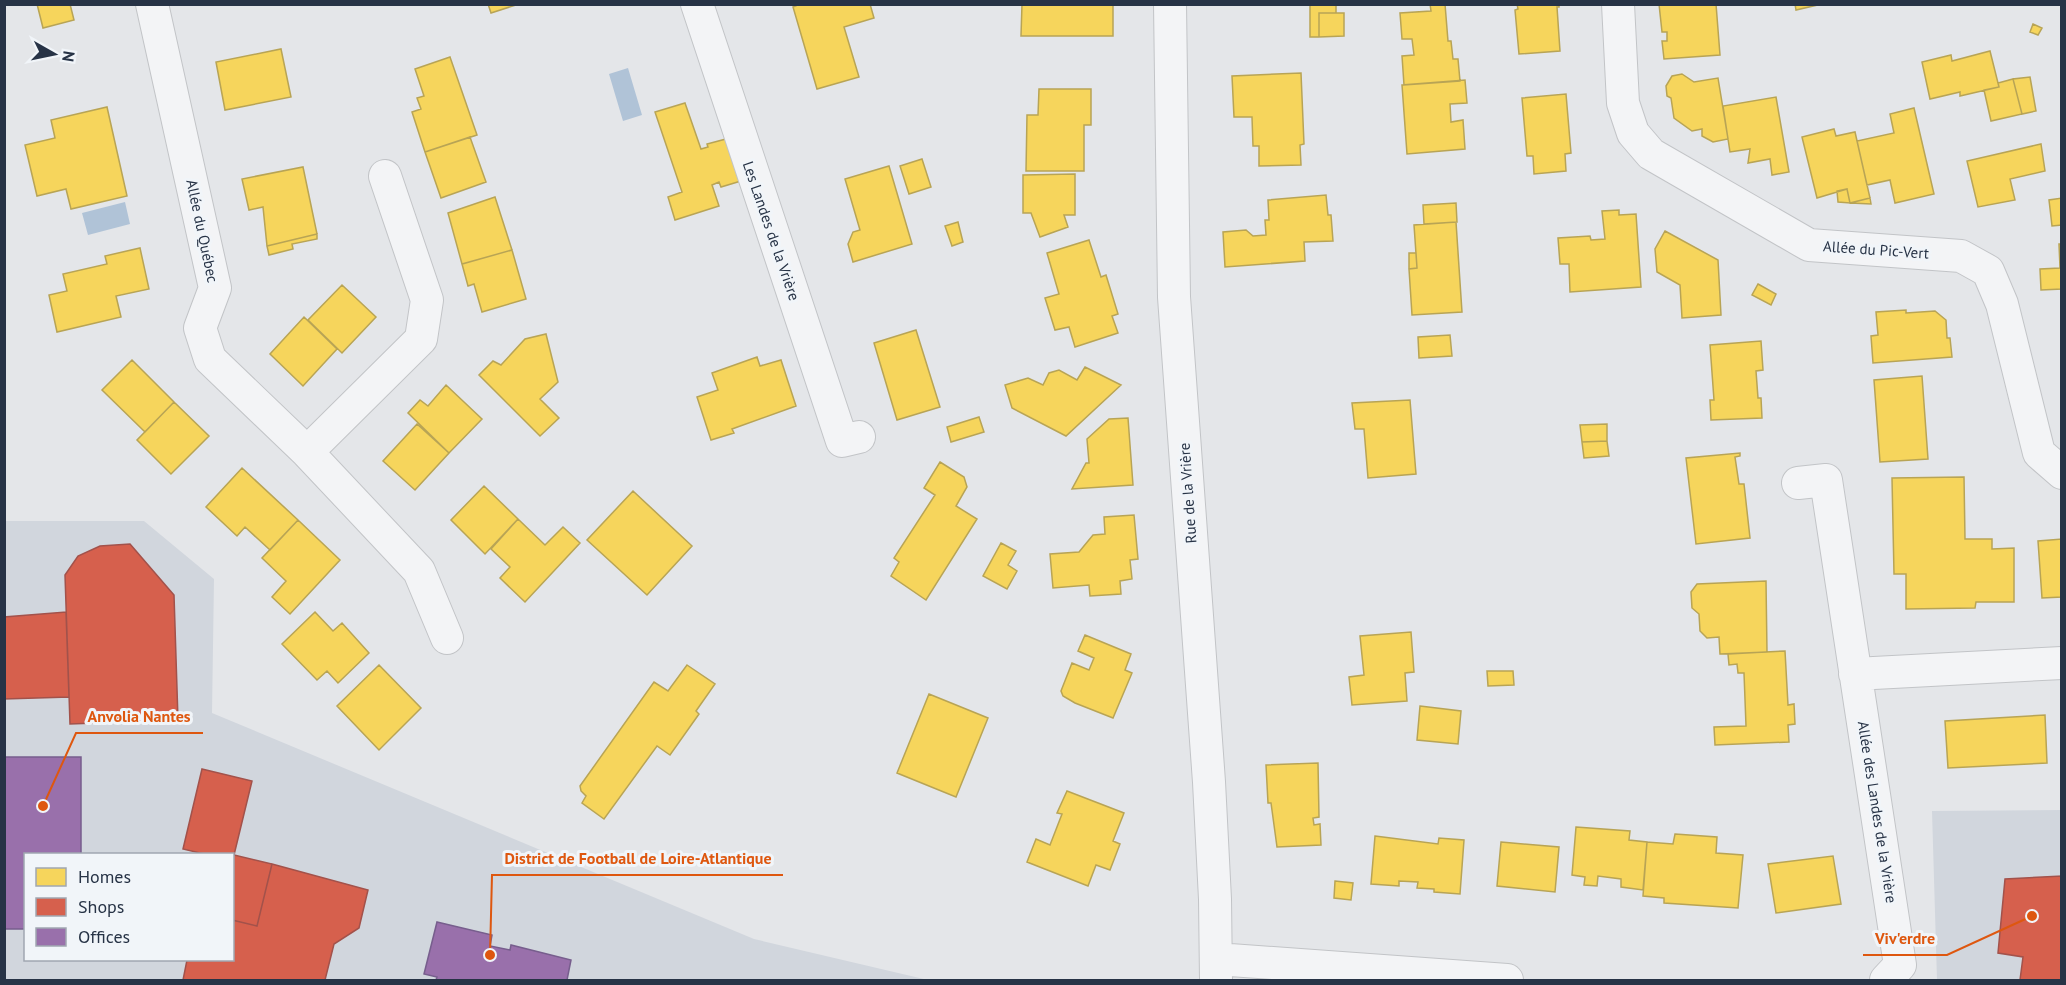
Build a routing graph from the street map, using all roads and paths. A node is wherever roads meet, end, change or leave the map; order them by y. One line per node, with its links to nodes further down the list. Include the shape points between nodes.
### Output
1 (152, 4): 7 (street, Allée du Québec, via 215,288 200,328 210,359)
2 (697, 4): 6 (street, Les Landes de la Vrière, via 842,441)
3 (1170, 4): 13 (street, Rue de la Vrière, via 1174,297 1208,770)
4 (1618, 4): 8 (street, Allée du Pic-Vert, via 1623,103 1633,133 1651,154 1809,245 1961,256 1988,271 2002,304 2038,453)
5 (385, 176): 7 (street, via 427,300 421,339)
6 (859, 436)
7 (307, 452): 10 (street, Allée du Québec, via 419,571)
8 (2061, 472)
9 (1798, 483): 12 (street, Allée des Landes de la Vrière, via 1826,480)
10 (447, 638)
11 (2061, 663): 12 (street)
12 (1855, 674): 15 (street, Allée des Landes de la Vrière, via 1900,965)
13 (1216, 970): 14 (street)
14 (1507, 981)
15 (1886, 981)

